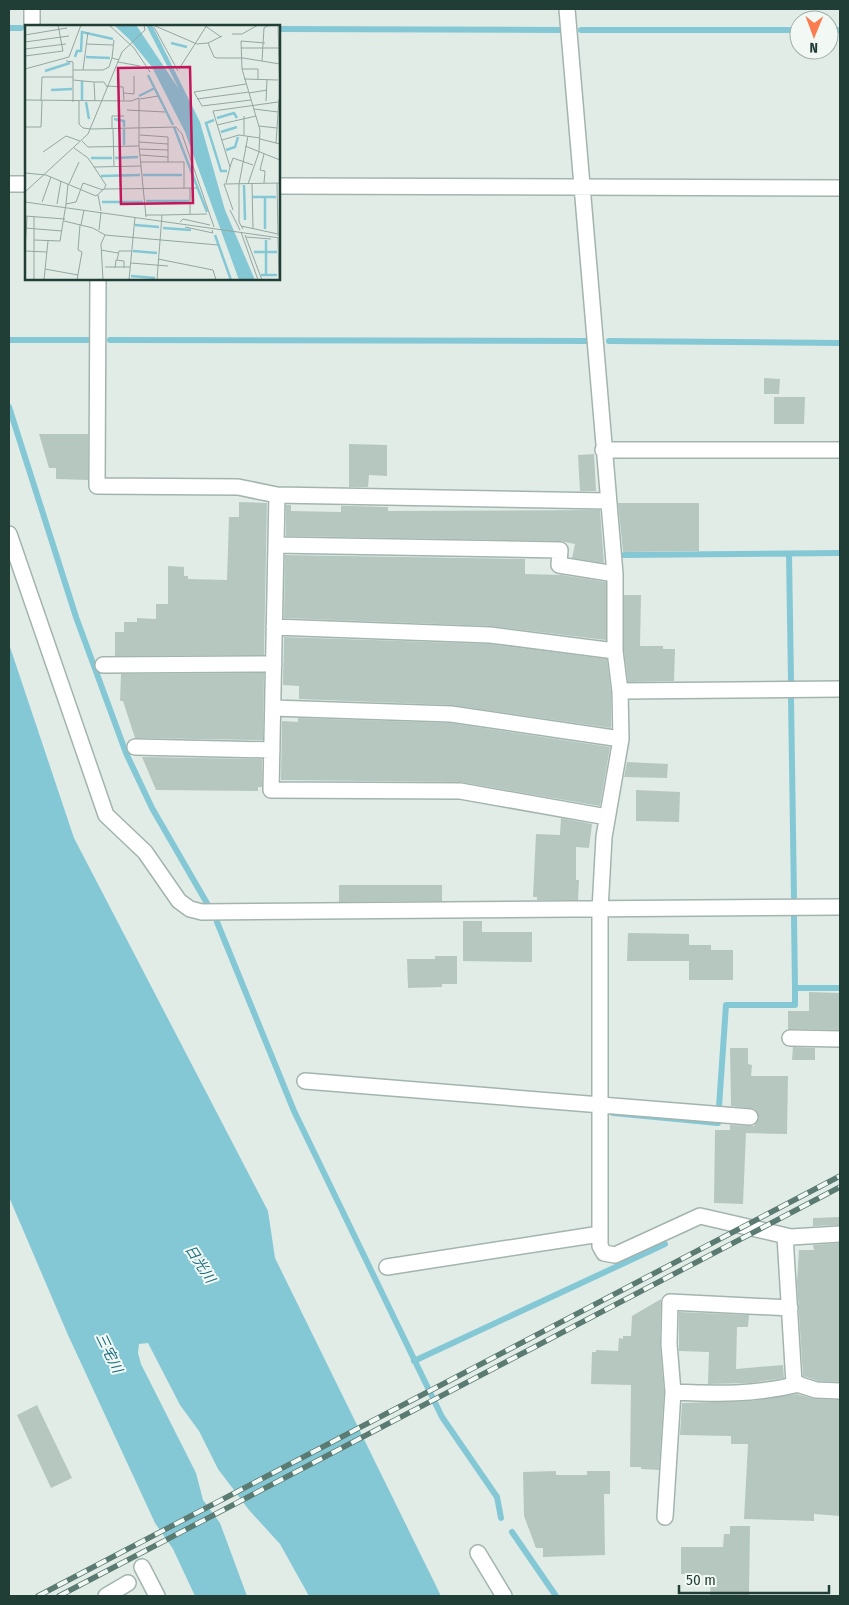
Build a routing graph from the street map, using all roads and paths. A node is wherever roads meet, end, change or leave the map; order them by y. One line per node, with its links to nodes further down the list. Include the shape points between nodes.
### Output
1 (32, 9): 3 (street)
2 (567, 9): 7 (street)
3 (32, 25)
4 (9, 184): 5 (street)
5 (25, 184)
6 (280, 186): 7 (street)
7 (581, 187): 8 (street); 10 (street)
8 (840, 188)
9 (98, 280): 12 (street, via 97,486 238,487)
10 (603, 450): 11 (street); 13 (street)
11 (840, 450)
12 (277, 495): 13 (street); 15 (street)
13 (608, 501): 16 (street)
14 (9, 534): 29 (street, via 106,815 145,852 178,901 202,912)
15 (276, 545): 16 (street, via 560,550 559,565); 17 (street)
16 (615, 574): 18 (street)
17 (274, 627): 18 (street, via 490,635); 19 (street)
18 (615, 651): 22 (street)
19 (274, 664): 20 (street); 23 (street)
20 (103, 665)
21 (840, 689): 22 (street)
22 (620, 691): 24 (street)
23 (273, 708): 24 (street, via 451,714); 26 (street)
24 (620, 738): 27 (street)
25 (136, 747): 26 (street)
26 (272, 750): 27 (street, via 271,790 460,792)
27 (607, 817): 29 (street)
28 (840, 907): 29 (street)
29 (600, 910): 33 (street)
30 (790, 1038): 31 (street)
31 (840, 1039)
32 (305, 1081): 33 (street)
33 (600, 1105): 34 (street); 35 (street)
34 (750, 1117)
35 (600, 1234): 37 (street, via 604,1253 615,1255 700,1216); 38 (street)
36 (840, 1234): 37 (street)
37 (786, 1236): 39 (street)
38 (387, 1267)
39 (790, 1308): 40 (street, via 794,1383); 42 (street, via 670,1302 668,1344)
40 (798, 1384): 41 (street, via 816,1390); 42 (street, via 737,1395)
41 (840, 1391)
42 (673, 1392): 43 (street)
43 (665, 1518)
44 (478, 1553): 49 (street)
45 (142, 1567): 48 (street)
46 (128, 1582): 47 (street)
47 (106, 1596)
48 (157, 1596)
49 (504, 1596)

